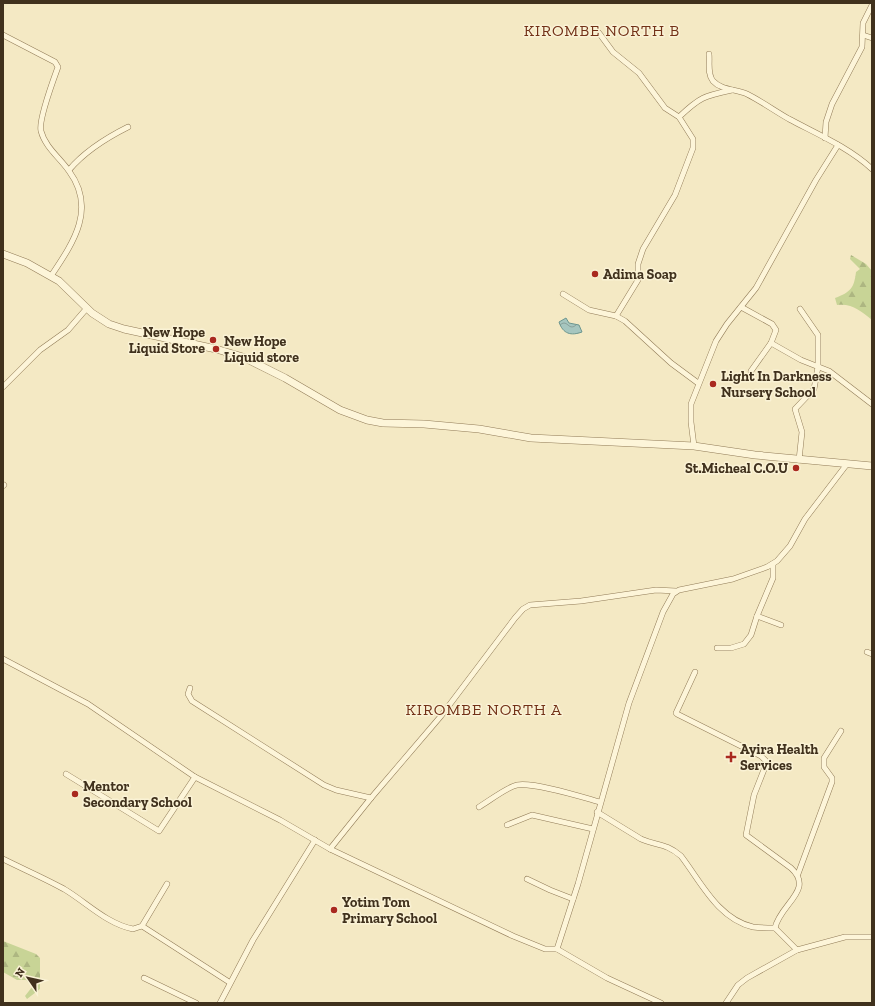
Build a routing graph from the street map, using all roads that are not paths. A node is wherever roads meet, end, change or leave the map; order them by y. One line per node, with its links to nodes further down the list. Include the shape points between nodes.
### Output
1 (872, 5): 4 (street, via 864,23)
2 (598, 33): 8 (street, via 613,52 639,73 665,108)
3 (3, 35): 13 (street, via 55,62 58,67 40,130 48,145)
4 (863, 35): 5 (street); 10 (street, via 862,47 832,104 826,122)
5 (872, 38)
6 (709, 54): 7 (street, via 712,80)
7 (732, 90): 8 (street, via 697,100); 10 (street, via 746,94)
8 (679, 117): 20 (street, via 693,139 693,148 675,195 643,249 638,264 638,280)
9 (128, 126): 13 (street, via 90,149)
10 (825, 138): 11 (street)
11 (838, 145): 12 (street); 17 (street, via 756,288)
12 (872, 169)
13 (69, 170): 15 (street, via 81,197 82,219)
14 (3, 254): 15 (street)
15 (51, 276): 18 (street)
16 (563, 294): 20 (street, via 593,312)
17 (741, 307): 21 (street, via 772,324 776,330); 24 (street, via 720,332)
18 (87, 308): 25 (street, via 68,330 40,350); 27 (street, via 102,320 124,329 216,349 243,358 285,378 340,410 367,420 479,429 531,438)
19 (800, 308): 22 (street, via 818,334)
20 (616, 316): 24 (street, via 632,326 671,364)
21 (771, 343): 22 (street); 23 (street)
22 (818, 367): 26 (street, via 828,371); 28 (street, via 814,389 795,409 802,432)
23 (751, 371)
24 (698, 383): 27 (street, via 690,413)
25 (3, 387)
26 (872, 404)
27 (694, 446): 28 (street)
28 (799, 460): 29 (street)
29 (847, 464): 30 (street); 31 (street, via 805,519 786,552)
30 (872, 466)
31 (773, 564): 32 (street, via 733,579); 33 (street, via 773,578)
32 (676, 591): 42 (street, via 656,590 526,606); 43 (street, via 663,612 635,684)
33 (757, 616): 34 (street); 35 (street, via 751,635 744,644 729,649)
34 (781, 625)
35 (717, 648)
36 (3, 659): 41 (street, via 88,704)
37 (695, 672): 51 (street, via 676,714 766,759 754,795 746,835)
38 (190, 688): 42 (street, via 188,694 192,701 324,785)
39 (841, 731): 51 (street, via 824,758 824,767 832,782)
40 (66, 774): 41 (street, via 159,831)
41 (196, 777): 48 (street)
42 (371, 798): 49 (street)
43 (600, 802): 44 (street, via 564,792 522,785 510,788); 45 (street)
44 (479, 807)
45 (597, 812): 47 (street); 56 (street, via 641,839 662,844 675,851 728,916 754,927)
46 (507, 825): 47 (street, via 532,815)
47 (592, 829): 54 (street)
48 (315, 840): 49 (street); 61 (street)
49 (330, 849): 58 (street, via 513,936 545,949)
50 (3, 859): 55 (street, via 64,890 114,921 130,928)
51 (798, 874): 56 (street, via 800,885 776,921)
52 (528, 879): 54 (street)
53 (167, 884): 55 (street)
54 (573, 899): 58 (street)
55 (142, 926): 61 (street)
56 (775, 928): 59 (street)
57 (872, 937): 59 (street, via 845,937)
58 (557, 949): 64 (street, via 607,978)
59 (797, 950): 65 (street, via 746,978)
60 (144, 978): 62 (street)
61 (229, 982): 63 (street)
62 (196, 1003)
63 (220, 1003)
64 (661, 1003)
65 (726, 1003)

